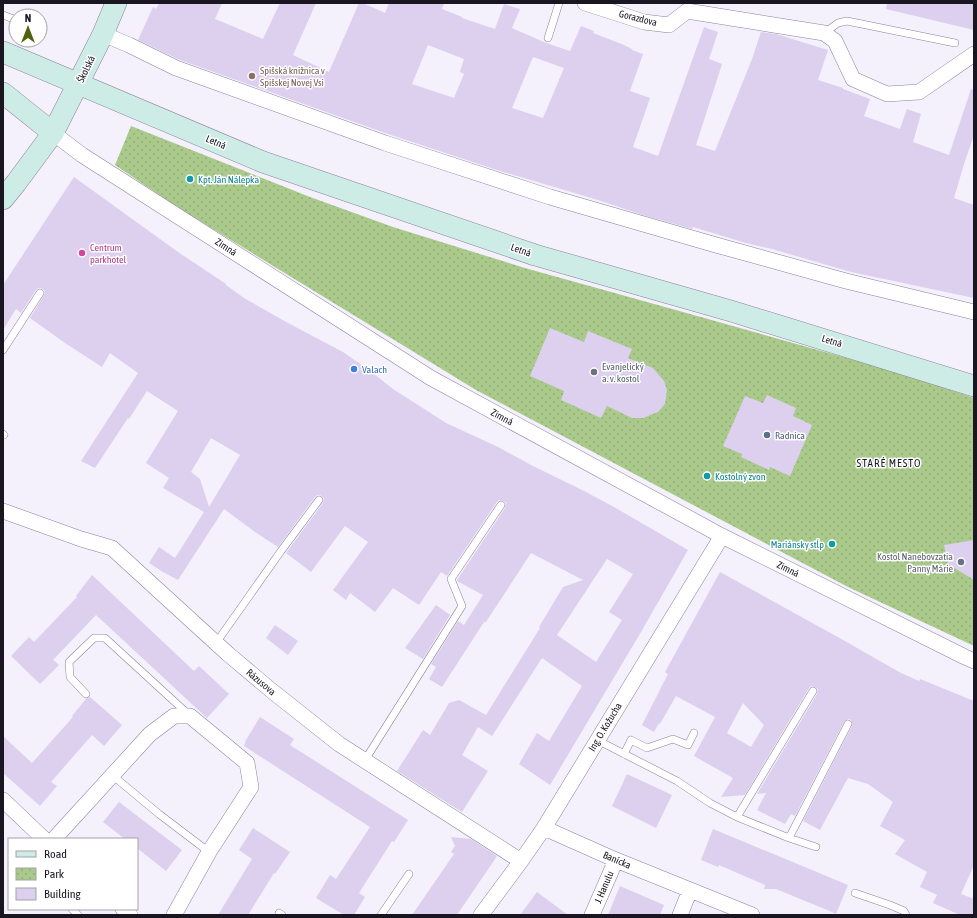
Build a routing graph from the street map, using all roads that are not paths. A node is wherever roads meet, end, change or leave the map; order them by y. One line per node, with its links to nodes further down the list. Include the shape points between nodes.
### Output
1 (116, 3): 6 (street, Školská)
2 (559, 3): 7 (lane)
3 (585, 3): 4 (street, Gorazdova, via 644,22 669,25)
4 (687, 7): 5 (street)
5 (824, 33): 8 (lane, via 838,23 847,21); 10 (street, via 835,41 853,79 887,94 919,92)
6 (103, 34): 11 (street, Školská); 16 (street, via 176,68 385,143 550,197 846,281)
7 (548, 38)
8 (956, 43)
9 (3, 52): 11 (street, Letná)
10 (974, 54)
11 (78, 84): 13 (street, Školská); 18 (street, Letná, via 263,162 535,255 738,313)
12 (3, 92): 13 (street)
13 (53, 133): 14 (street, Školská); 22 (street, Zimná, via 82,155 431,378)
14 (3, 199)
15 (40, 293): 17 (lane)
16 (974, 312)
17 (3, 350)
18 (974, 386)
19 (319, 500): 23 (lane)
20 (501, 505): 32 (lane, via 450,579 462,606)
21 (3, 511): 23 (street, Rázusova, via 112,548)
22 (722, 536): 24 (street, Zimná); 30 (street, Ing. O. Kožucha)
23 (216, 643): 32 (street, Rázusova, via 284,701 339,744)
24 (974, 661)
25 (813, 691): 35 (lane)
26 (86, 694): 27 (lane, via 70,677 69,662 94,638 105,638)
27 (190, 716): 33 (street, via 174,716 150,734); 41 (street, via 247,763 250,787)
28 (848, 724): 39 (lane)
29 (694, 734): 31 (lane, via 688,745 673,739 647,748 631,740)
30 (597, 740): 31 (lane); 36 (street, Ing. O. Kožucha)
31 (624, 754): 35 (lane, via 678,781 710,803)
32 (365, 760): 43 (street, Rázusova)
33 (112, 775): 38 (street); 41 (lane)
34 (3, 800): 37 (street)
35 (737, 817): 39 (lane)
36 (544, 828): 42 (street, Banícka); 43 (street, Ing. O. Kožucha)
37 (43, 838)
38 (55, 838)
39 (789, 838): 40 (lane)
40 (816, 847)
41 (208, 852): 47 (street)
42 (616, 860): 45 (street, Banícka); 50 (street, J. Hanulu)
43 (521, 861): 49 (street, Ing. O. Kožucha)
44 (409, 874): 48 (lane)
45 (690, 890): 51 (street); 52 (street, Banícka)
46 (855, 892): 53 (lane, via 904,911)
47 (174, 915)
48 (381, 915)
49 (481, 915)
50 (592, 915)
51 (680, 915)
52 (752, 915)
53 (906, 915)

